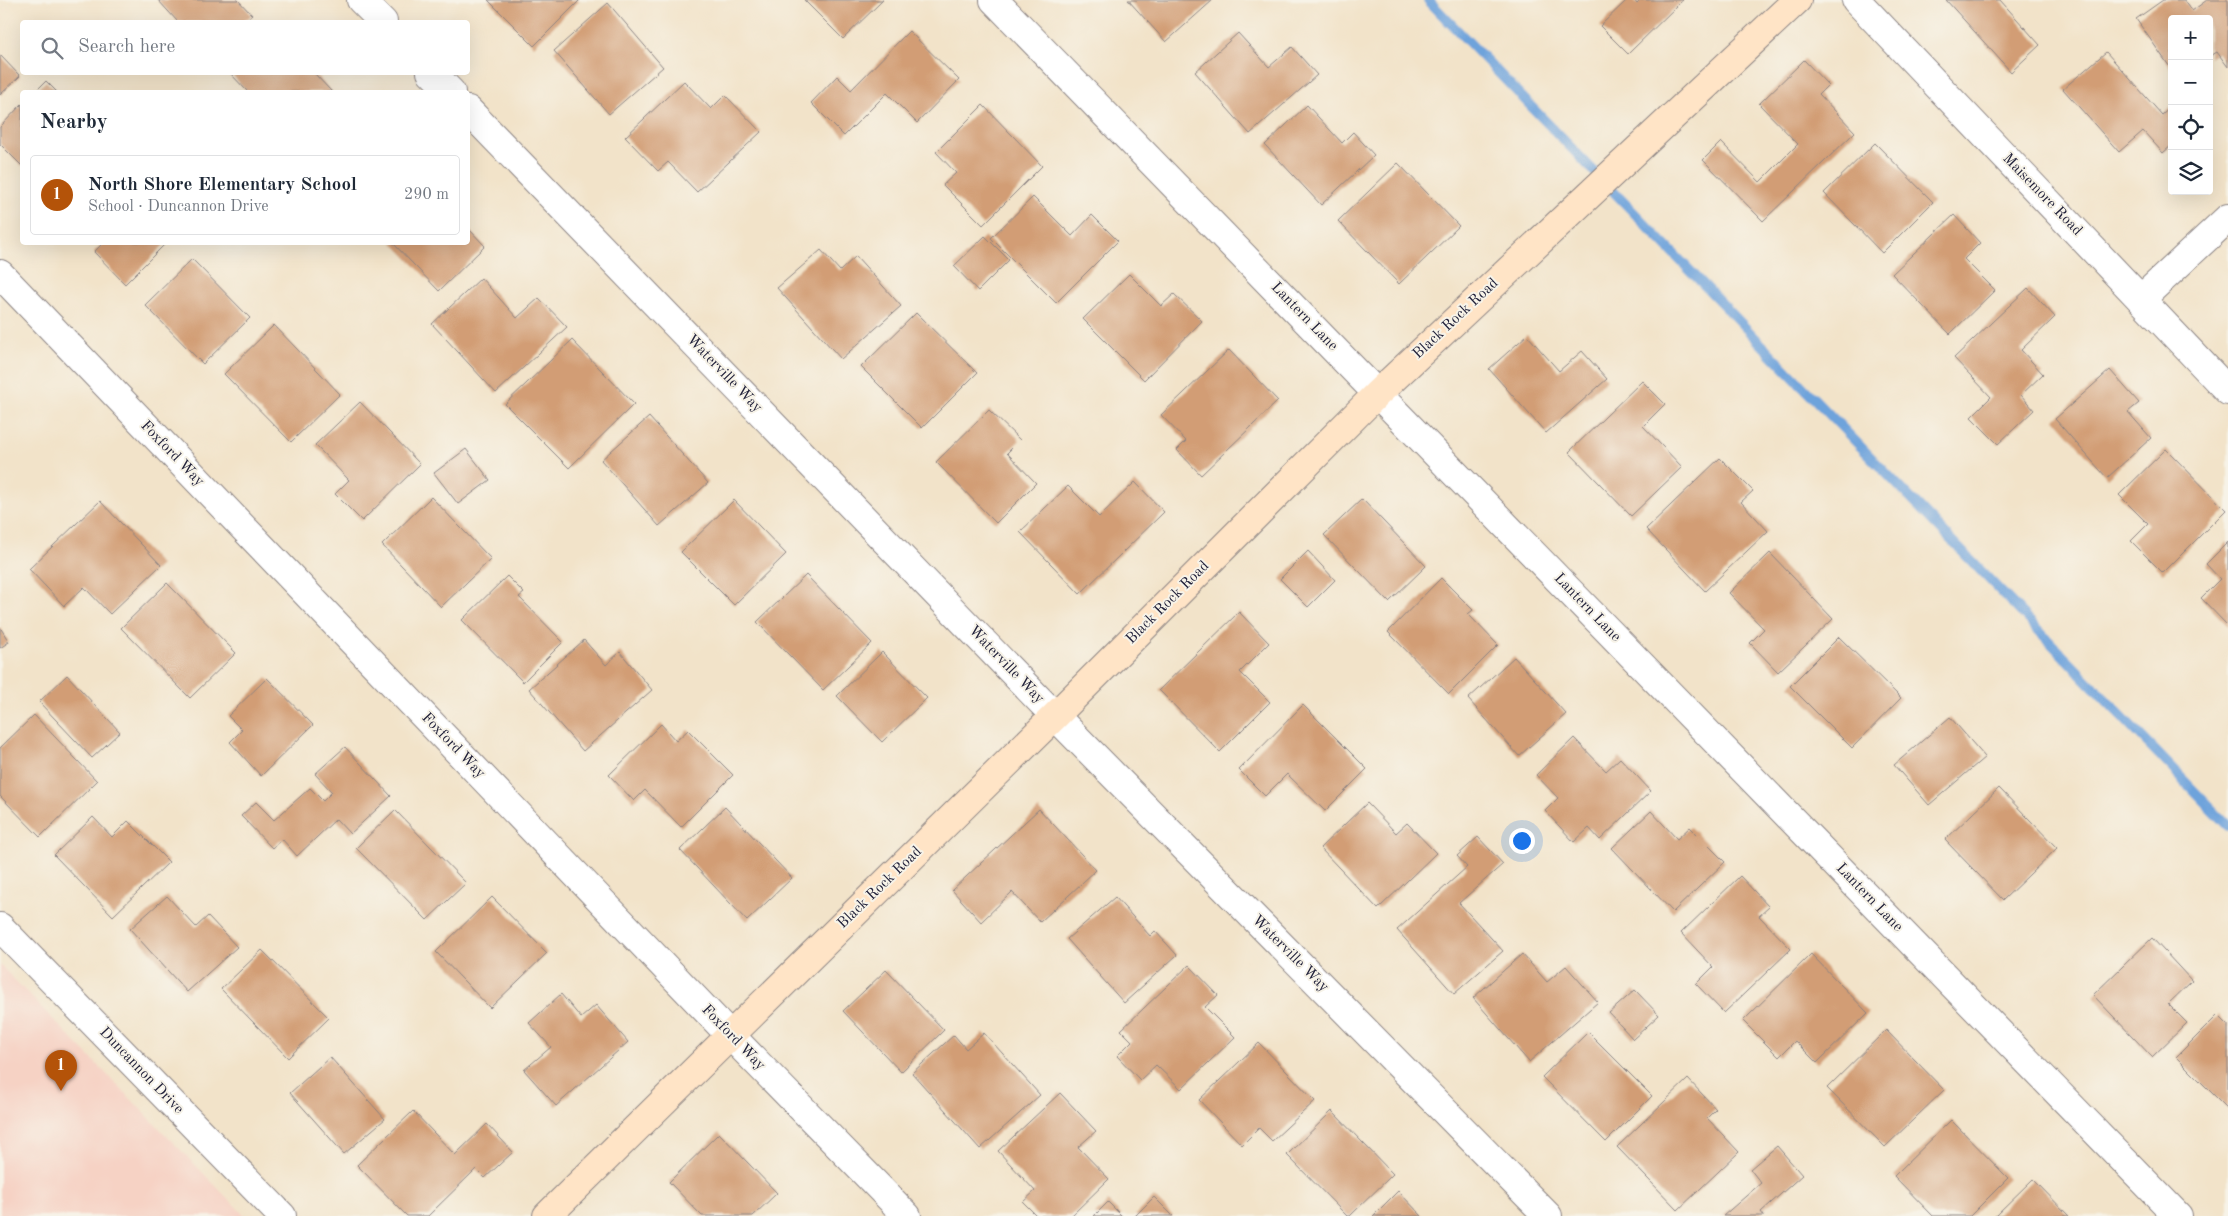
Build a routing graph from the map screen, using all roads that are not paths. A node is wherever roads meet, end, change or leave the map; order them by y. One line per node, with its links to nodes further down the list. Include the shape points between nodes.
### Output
1 (361, 0): 5 (street)
2 (994, 0): 13 (street, Lantern Lane)
3 (1798, 0): 13 (street, Black Rock Road)
4 (1856, 0): 11 (street, Maisemore Road)
5 (381, 20)
6 (434, 75): 7 (street)
7 (449, 90)
8 (470, 112): 14 (street, Waterville Way)
9 (2228, 218): 11 (street)
10 (0, 274): 16 (street, Foxford Way)
11 (2141, 299): 12 (street, Maisemore Road)
12 (2228, 391)
13 (1378, 393): 14 (street, Black Rock Road); 21 (street, Lantern Lane)
14 (1055, 716): 16 (street, Black Rock Road); 20 (street, Waterville Way)
15 (0, 927): 17 (street, Duncannon Drive)
16 (730, 1035): 18 (street, Black Rock Road); 19 (street, Foxford Way)
17 (282, 1216)
18 (547, 1216)
19 (907, 1216)
20 (1548, 1216)
21 (2178, 1216)

